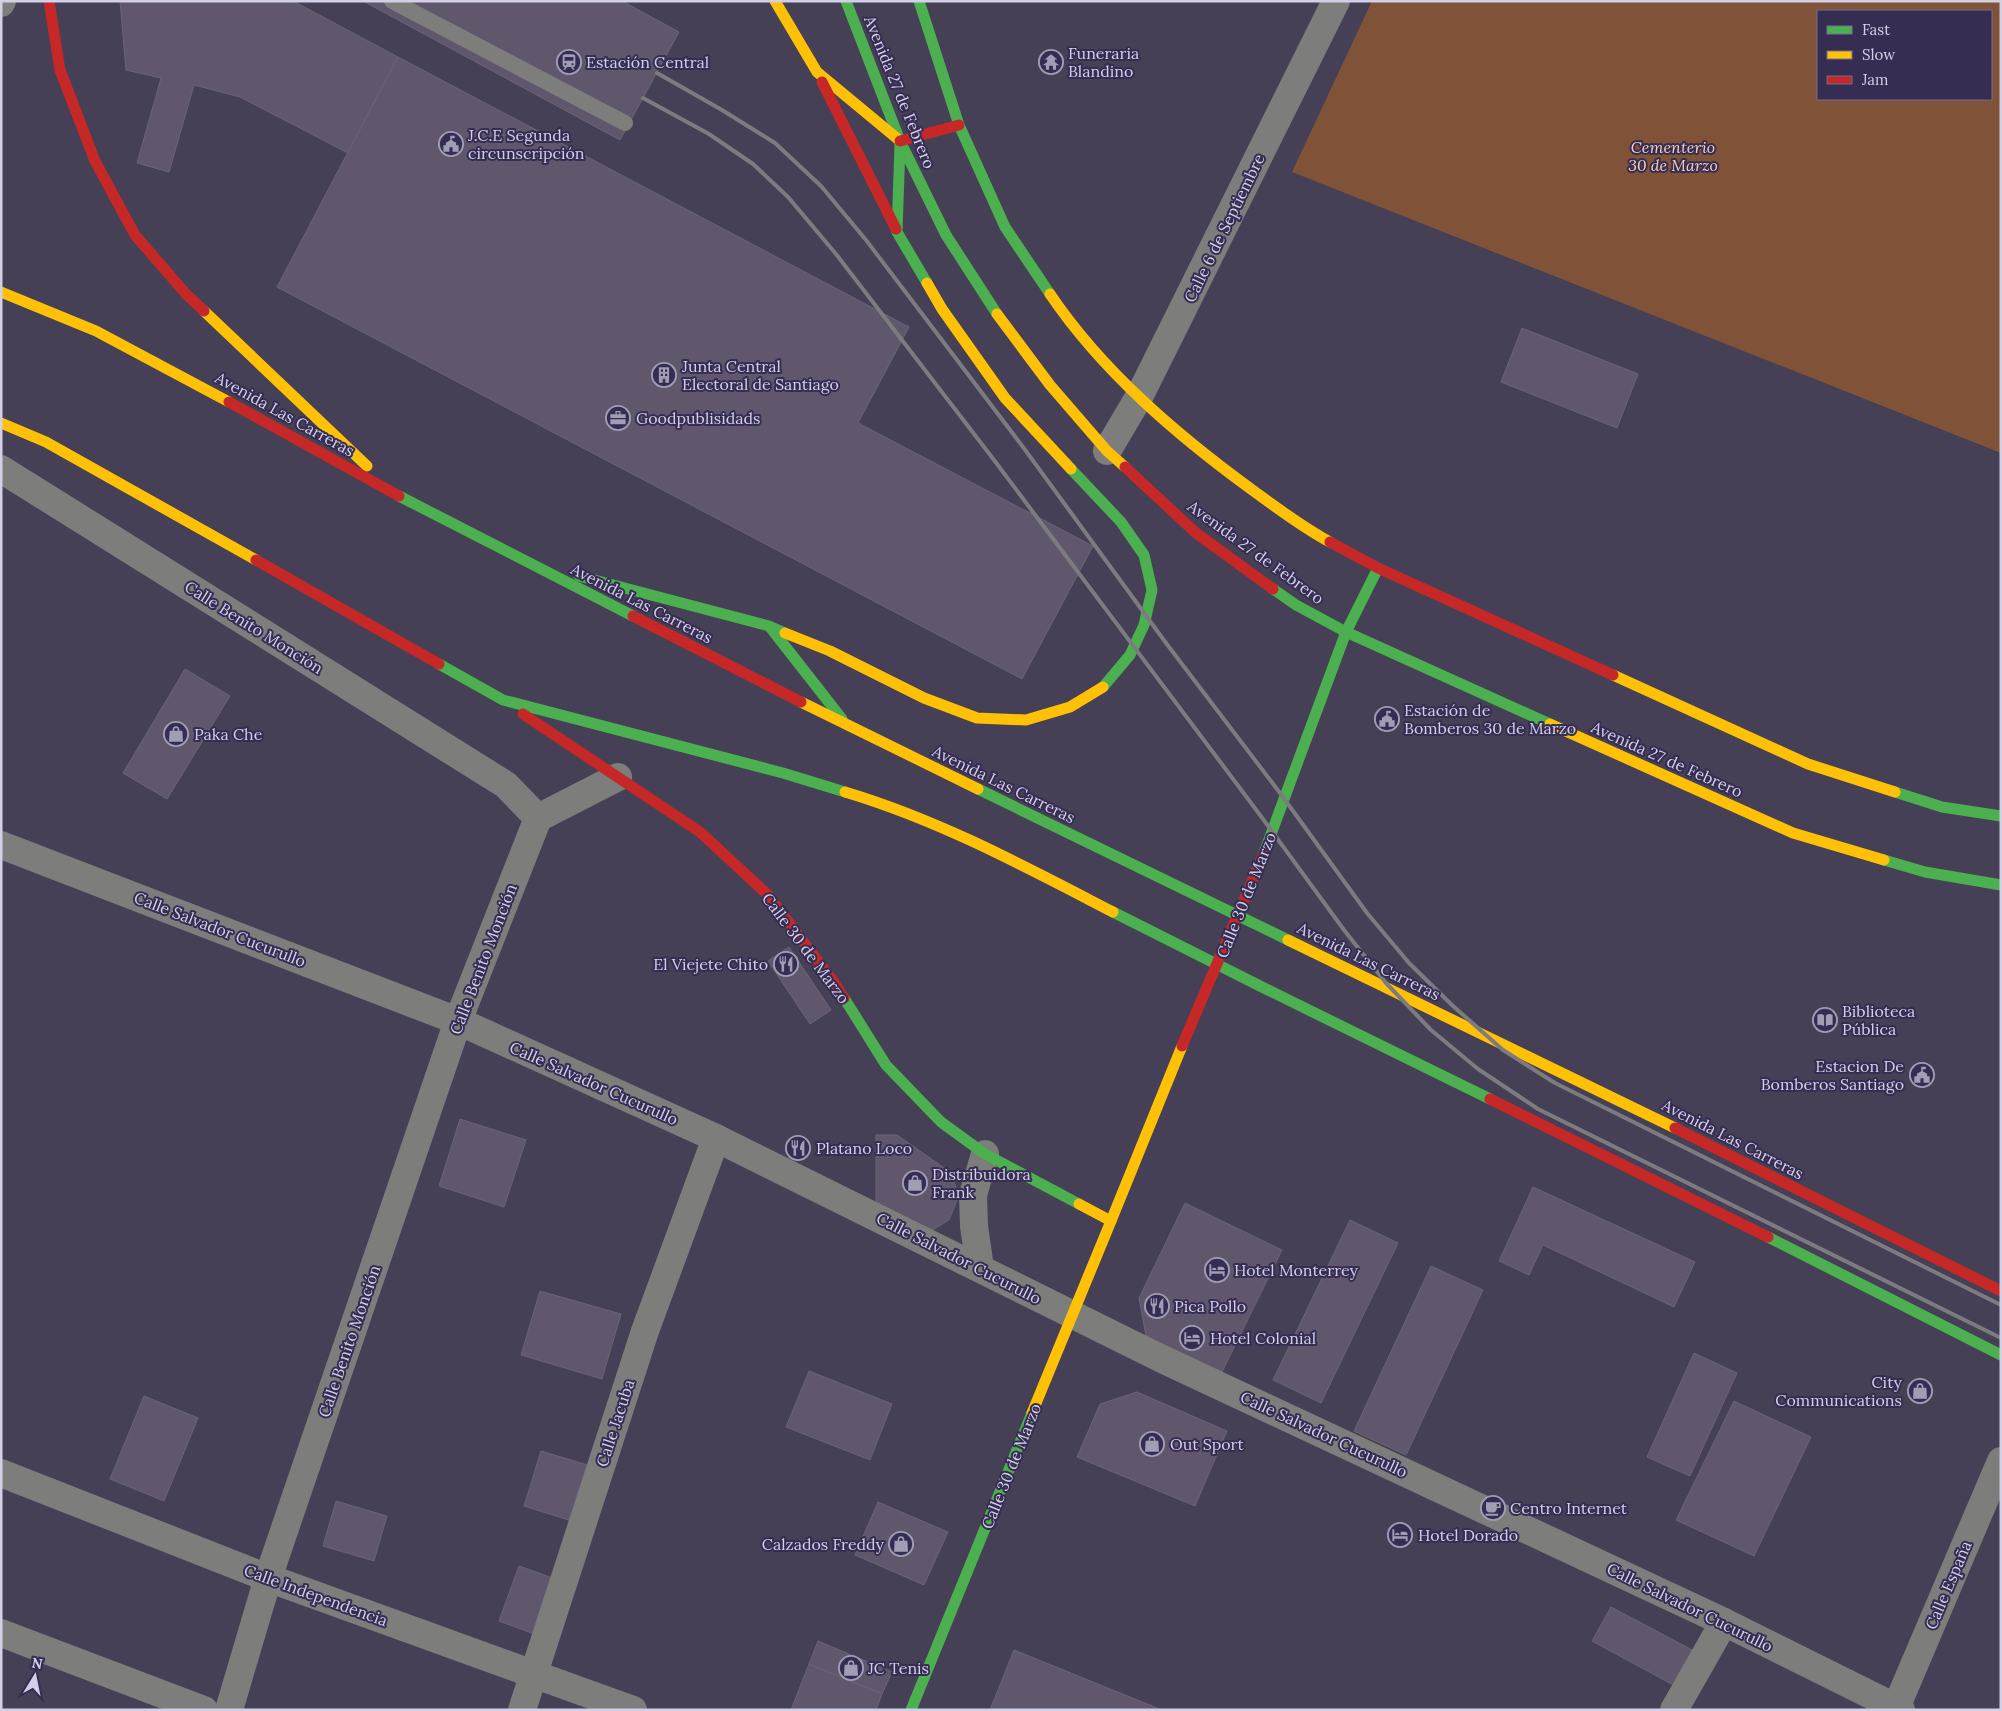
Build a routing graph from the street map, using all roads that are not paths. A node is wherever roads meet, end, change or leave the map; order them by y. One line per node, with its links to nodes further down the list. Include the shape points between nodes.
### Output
1 (49, 1): 17 (main road, via 60,70 95,161 135,235 186,294)
2 (392, 1): 8 (lane)
3 (775, 1): 7 (main road)
4 (846, 1): 10 (main road, Avenida 27 de Febrero)
5 (919, 1): 9 (main road)
6 (1336, 1): 13 (street, Calle 6 de Septiembre)
7 (817, 72): 10 (main road); 11 (main road)
8 (625, 123)
9 (959, 124): 10 (main road); 13 (main road, via 1006,227 1070,323)
10 (900, 141): 11 (main road); 15 (main road, Avenida 27 de Febrero, via 946,234 1001,320 1050,385)
11 (898, 232): 20 (main road, via 942,309 1004,398 1122,522 1144,555 1152,590 1144,625 1130,655 1106,685 1070,707 1026,720 977,718 924,698 830,651)
12 (1, 292): 17 (main road, Avenida Las Carreras, via 96,331 243,408)
13 (1139, 397): 15 (street, Calle 6 de Septiembre); 19 (main road, via 1218,465 1304,528)
14 (1, 423): 22 (main road, via 46,442)
15 (1107, 451): 21 (main road, Avenida 27 de Febrero, via 1196,532 1296,605)
16 (1, 468): 26 (street, Calle Benito Monción, via 506,785)
17 (397, 495): 18 (main road, Avenida Las Carreras)
18 (526, 562): 20 (main road); 23 (main road, Avenida Las Carreras)
19 (1378, 568): 21 (main road, Calle 30 de Marzo); 25 (main road, via 1808,764 1942,807)
20 (769, 626): 23 (main road)
21 (1346, 632): 28 (main road, Avenida 27 de Febrero, via 1793,834 1925,872); 32 (main road, Calle 30 de Marzo, bridge, via 1264,853)
22 (503, 700): 24 (main road, Calle 30 de Marzo); 36 (main road, via 783,773 873,800 986,847)
23 (848, 726): 34 (main road, Avenida Las Carreras, via 1652,1117)
24 (618, 777): 26 (street); 31 (main road, Calle 30 de Marzo, via 700,832 768,895 833,981 886,1065 941,1122)
25 (2001, 816)
26 (538, 818): 29 (street, Calle Benito Monción)
27 (1, 845): 29 (street, Calle Salvador Cucurullo)
28 (2001, 885)
29 (458, 1021): 30 (street, Calle Salvador Cucurullo); 39 (street, Calle Benito Monción)
30 (716, 1138): 33 (street, Calle Salvador Cucurullo); 42 (street, Calle Jacuba, via 645,1331)
31 (985, 1154): 32 (main road, Calle 30 de Marzo); 33 (street, via 973,1195)
32 (1111, 1221): 35 (main road, Calle 30 de Marzo)
33 (980, 1268): 35 (street, Calle Salvador Cucurullo)
34 (2001, 1291)
35 (1073, 1316): 40 (street, Calle Salvador Cucurullo); 48 (main road, Calle 30 de Marzo)
36 (2001, 1355)
37 (2001, 1461): 43 (street, Calle España)
38 (1, 1474): 39 (street, Calle Independencia)
39 (268, 1578): 42 (street, Calle Independencia); 45 (street, Calle Benito Monción)
40 (1724, 1622): 43 (street, Calle Salvador Cucurullo); 49 (street)
41 (1, 1633): 44 (street)
42 (534, 1673): 46 (street, Calle Jacuba); 47 (street, Calle Independencia)
43 (1897, 1709)
44 (204, 1710)
45 (229, 1710)
46 (522, 1710)
47 (633, 1710)
48 (911, 1710)
49 (1674, 1710)

